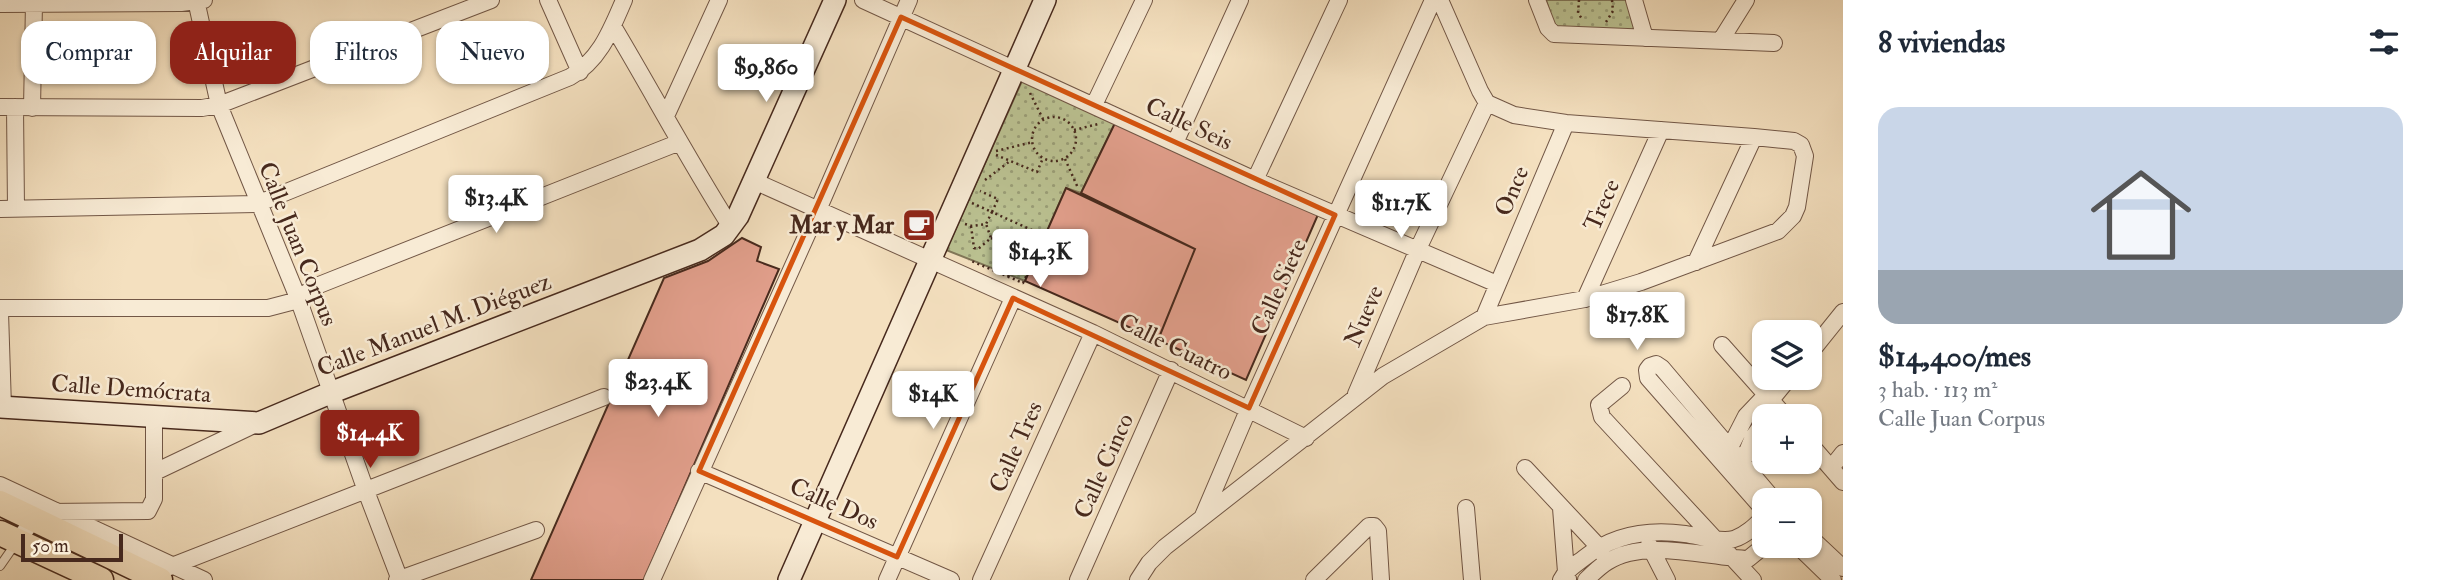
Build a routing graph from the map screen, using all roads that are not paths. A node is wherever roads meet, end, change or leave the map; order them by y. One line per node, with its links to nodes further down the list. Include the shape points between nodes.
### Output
1 (491, 0): 29 (street)
2 (548, 0): 27 (street)
3 (624, 0): 22 (street)
4 (719, 0): 33 (street)
5 (835, 0): 40 (street)
6 (863, 0): 21 (street, Calle Seis)
7 (909, 0): 21 (street)
8 (1045, 0): 26 (street)
9 (1144, 0): 30 (street)
10 (1240, 0): 38 (street)
11 (1339, 0): 39 (street)
12 (1433, 0): 44 (street, Calle Siete)
13 (1440, 0): 28 (street)
14 (1537, 0): 23 (street, via 1550,32)
15 (1634, 0): 23 (street)
16 (1746, 0): 24 (street)
17 (83, 1): 18 (street); 19 (street)
18 (199, 1): 29 (street, Calle Juan Corpus)
19 (34, 3): 20 (street); 32 (street)
20 (0, 4)
21 (901, 17): 26 (street, Calle Seis); 43 (street)
22 (613, 26): 27 (street, via 596,56); 33 (street)
23 (1645, 38): 24 (street)
24 (1721, 40): 25 (street)
25 (1774, 43)
26 (1014, 69): 30 (street, Calle Seis); 47 (street)
27 (580, 72): 41 (street)
28 (1487, 103): 34 (street, via 1514,115); 46 (street, Nueve)
29 (219, 105): 32 (street); 41 (street, Calle Juan Corpus)
30 (1094, 105): 38 (street, Calle Seis)
31 (7, 107): 32 (street); 42 (street)
32 (32, 108)
33 (666, 116): 37 (street)
34 (1566, 123): 35 (street); 49 (street, Once)
35 (1661, 130): 36 (street); 52 (street, Trece)
36 (1754, 137): 48 (street); 48 (street, via 1794,142 1804,149 1793,216 1778,231)
37 (680, 142): 45 (street); 50 (street, via 319,285)
38 (1175, 143): 39 (street, Calle Seis)
39 (1255, 180): 44 (street, Calle Seis)
40 (754, 181): 43 (street, Calle Cuatro); 45 (street)
41 (257, 204): 42 (street); 50 (street, Calle Juan Corpus)
42 (8, 209)
43 (818, 210): 47 (street, Calle Cuatro); 77 (street)
44 (1335, 215): 46 (street, Calle Seis); 66 (street, Calle Siete)
45 (731, 227): 61 (street, Calle Manuel M. Diéguez, via 699,250)
46 (1418, 249): 49 (street, Calle Seis); 62 (street, Nueve)
47 (930, 260): 51 (street, Calle Cuatro); 90 (street)
48 (1696, 262): 52 (street)
49 (1497, 284): 55 (street, Once)
50 (298, 298): 53 (street, via 268,308); 61 (street, Calle Juan Corpus)
51 (1013, 298): 56 (street, Calle Cuatro); 100 (street)
52 (1585, 299): 55 (street)
53 (0, 310): 65 (street)
54 (1843, 312): 57 (street)
55 (1484, 317): 62 (street)
56 (1093, 333): 59 (street, Calle Cuatro); 115 (street, Calle Tres)
57 (1822, 338)
58 (1722, 345): 64 (street)
59 (1171, 370): 66 (street, Calle Cuatro); 116 (street, Calle Cinco)
60 (1622, 386): 95 (street, via 1600,405 1602,417)
61 (330, 393): 69 (street, Calle Manuel M. Diéguez); 83 (street, Calle Juan Corpus)
62 (1356, 396): 70 (street)
63 (604, 397): 83 (street)
64 (1771, 404)
65 (1, 407): 68 (street, Calle Demócrata)
66 (1249, 408): 70 (street, Calle Cuatro); 89 (street, Calle Siete)
67 (1752, 414): 72 (street, via 1746,416)
68 (154, 416): 69 (street, Calle Demócrata); 79 (street)
69 (258, 423): 79 (street, Calle Manuel M. Diéguez)
70 (1306, 438): 89 (street)
71 (1752, 440): 78 (street)
72 (1729, 447): 75 (street); 75 (street, via 1662,369 1650,366 1648,378); 78 (street)
73 (1843, 453): 80 (street)
74 (1822, 457): 80 (street)
75 (1723, 463): 78 (street)
76 (1525, 468): 87 (street)
77 (699, 471): 90 (street, Calle Dos); 111 (street)
78 (1739, 471): 82 (street); 84 (street)
79 (155, 472): 88 (street, via 154,499 148,511)
80 (1838, 474)
81 (0, 485): 88 (street)
82 (1760, 488)
83 (366, 491): 106 (street); 110 (street, Calle Juan Corpus)
84 (1752, 491)
85 (0, 503): 88 (main road)
86 (1466, 508): 120 (street)
87 (1561, 508): 96 (street); 107 (street)
88 (44, 515): 94 (street); 106 (main road)
89 (1203, 516): 117 (street, via 1165,547)
90 (816, 520): 100 (street, Calle Dos); 112 (street)
91 (1752, 529): 95 (street, via 1732,540)
92 (537, 530): 110 (street)
93 (1646, 532): 95 (street); 96 (street); 98 (street)
94 (9, 537): 104 (lane); 108 (main road)
95 (1714, 539): 101 (street)
96 (1598, 546): 103 (street); 107 (street)
97 (1822, 548): 105 (street)
98 (1650, 550): 101 (street); 103 (street); 122 (street)
99 (1752, 556): 101 (street)
100 (897, 557): 113 (street); 114 (street, Calle Dos)
101 (1733, 558): 123 (street)
102 (1810, 558): 124 (street)
103 (1607, 562): 121 (street)
104 (0, 566)
105 (1843, 568)
106 (160, 573): 109 (street)
107 (1565, 577)
108 (101, 580)
109 (204, 580)
110 (399, 580)
111 (652, 580)
112 (789, 580)
113 (887, 580)
114 (951, 580)
115 (981, 580)
116 (1078, 580)
117 (1138, 580)
118 (1314, 580): 119 (street, via 1369,526 1378,531)
119 (1381, 580)
120 (1472, 580)
121 (1586, 580)
122 (1667, 580)
123 (1753, 580)
124 (1833, 580)

